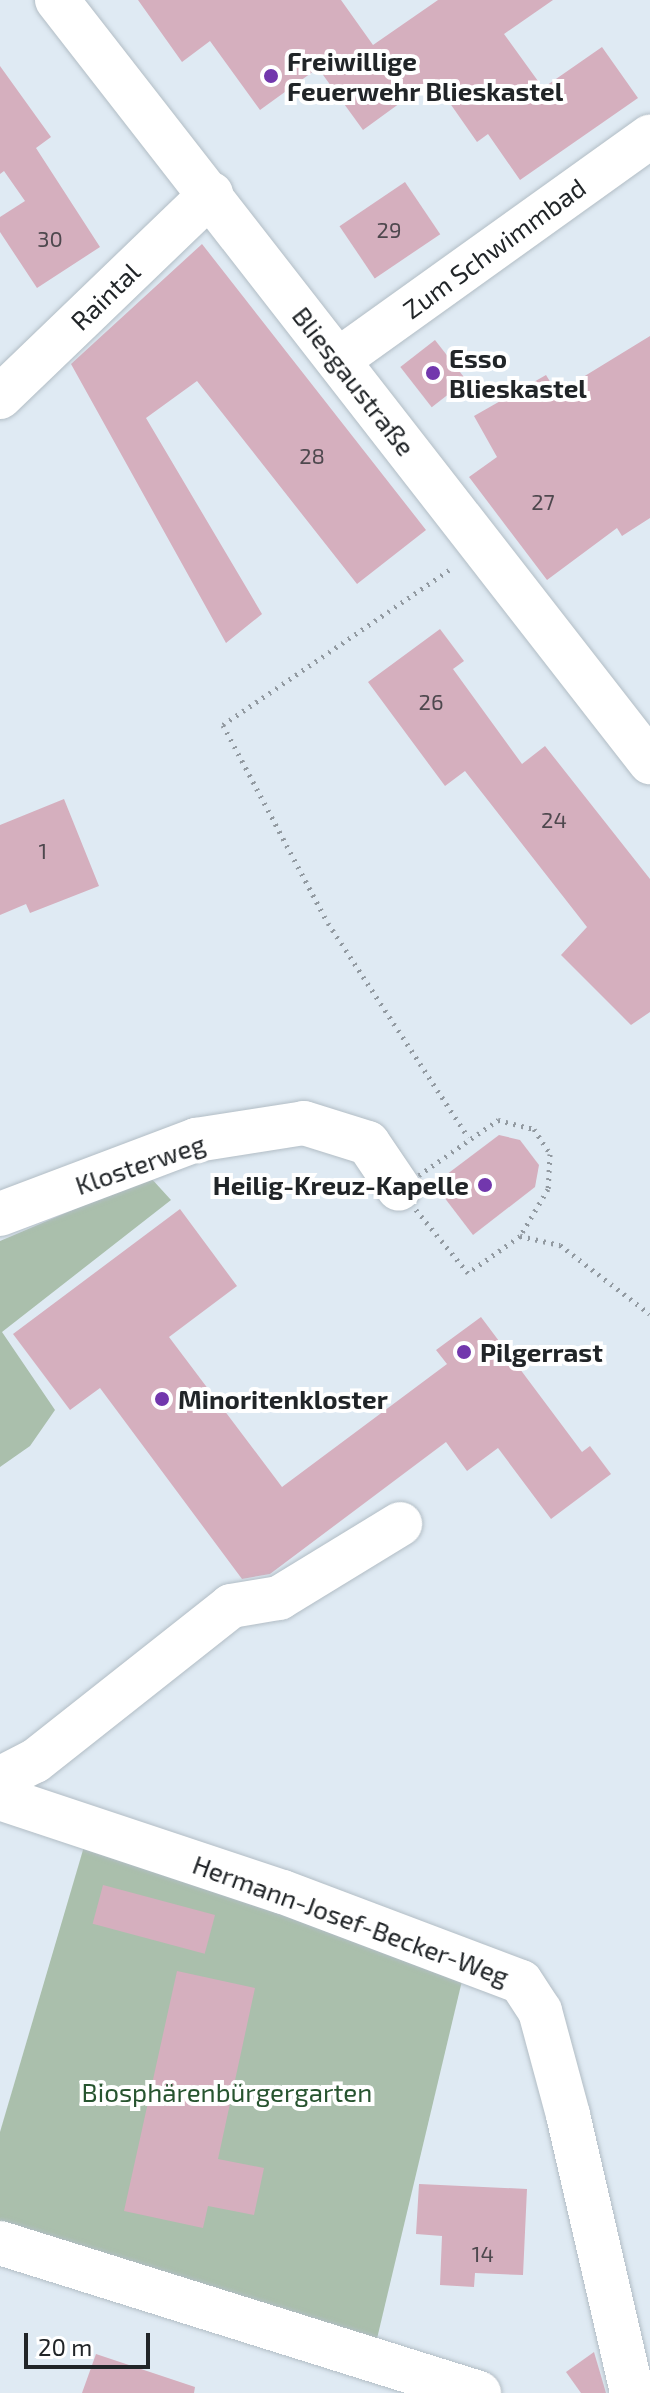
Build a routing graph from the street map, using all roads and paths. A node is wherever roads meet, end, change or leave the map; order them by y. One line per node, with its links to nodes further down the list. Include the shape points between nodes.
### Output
1 (57, 0): 3 (main road, Bliesgaustraße)
2 (650, 137): 4 (main road, Zum Schwimmbad)
3 (211, 194): 4 (main road, Bliesgaustraße); 5 (main road, Raintal)
4 (338, 360): 6 (main road, Bliesgaustraße)
5 (0, 397)
6 (482, 547): 7 (main road, Bliesgaustraße); 10 (path, via 223,725 328,923 468,1137 498,1120 534,1129 550,1154 548,1189)
7 (650, 762)
8 (399, 1189): 9 (main road, Klosterweg, via 368,1143 304,1123 196,1140); 10 (path, via 468,1273)
9 (0, 1214)
10 (520, 1236): 11 (path, via 560,1245)
11 (650, 1314)
12 (400, 1524): 13 (main road, via 279,1598 231,1606)
13 (4, 1789): 16 (main road, Hermann-Josef-Becker-Weg, via 521,1982 540,2011)
14 (0, 2243): 15 (main road)
15 (479, 2393)
16 (632, 2393)

